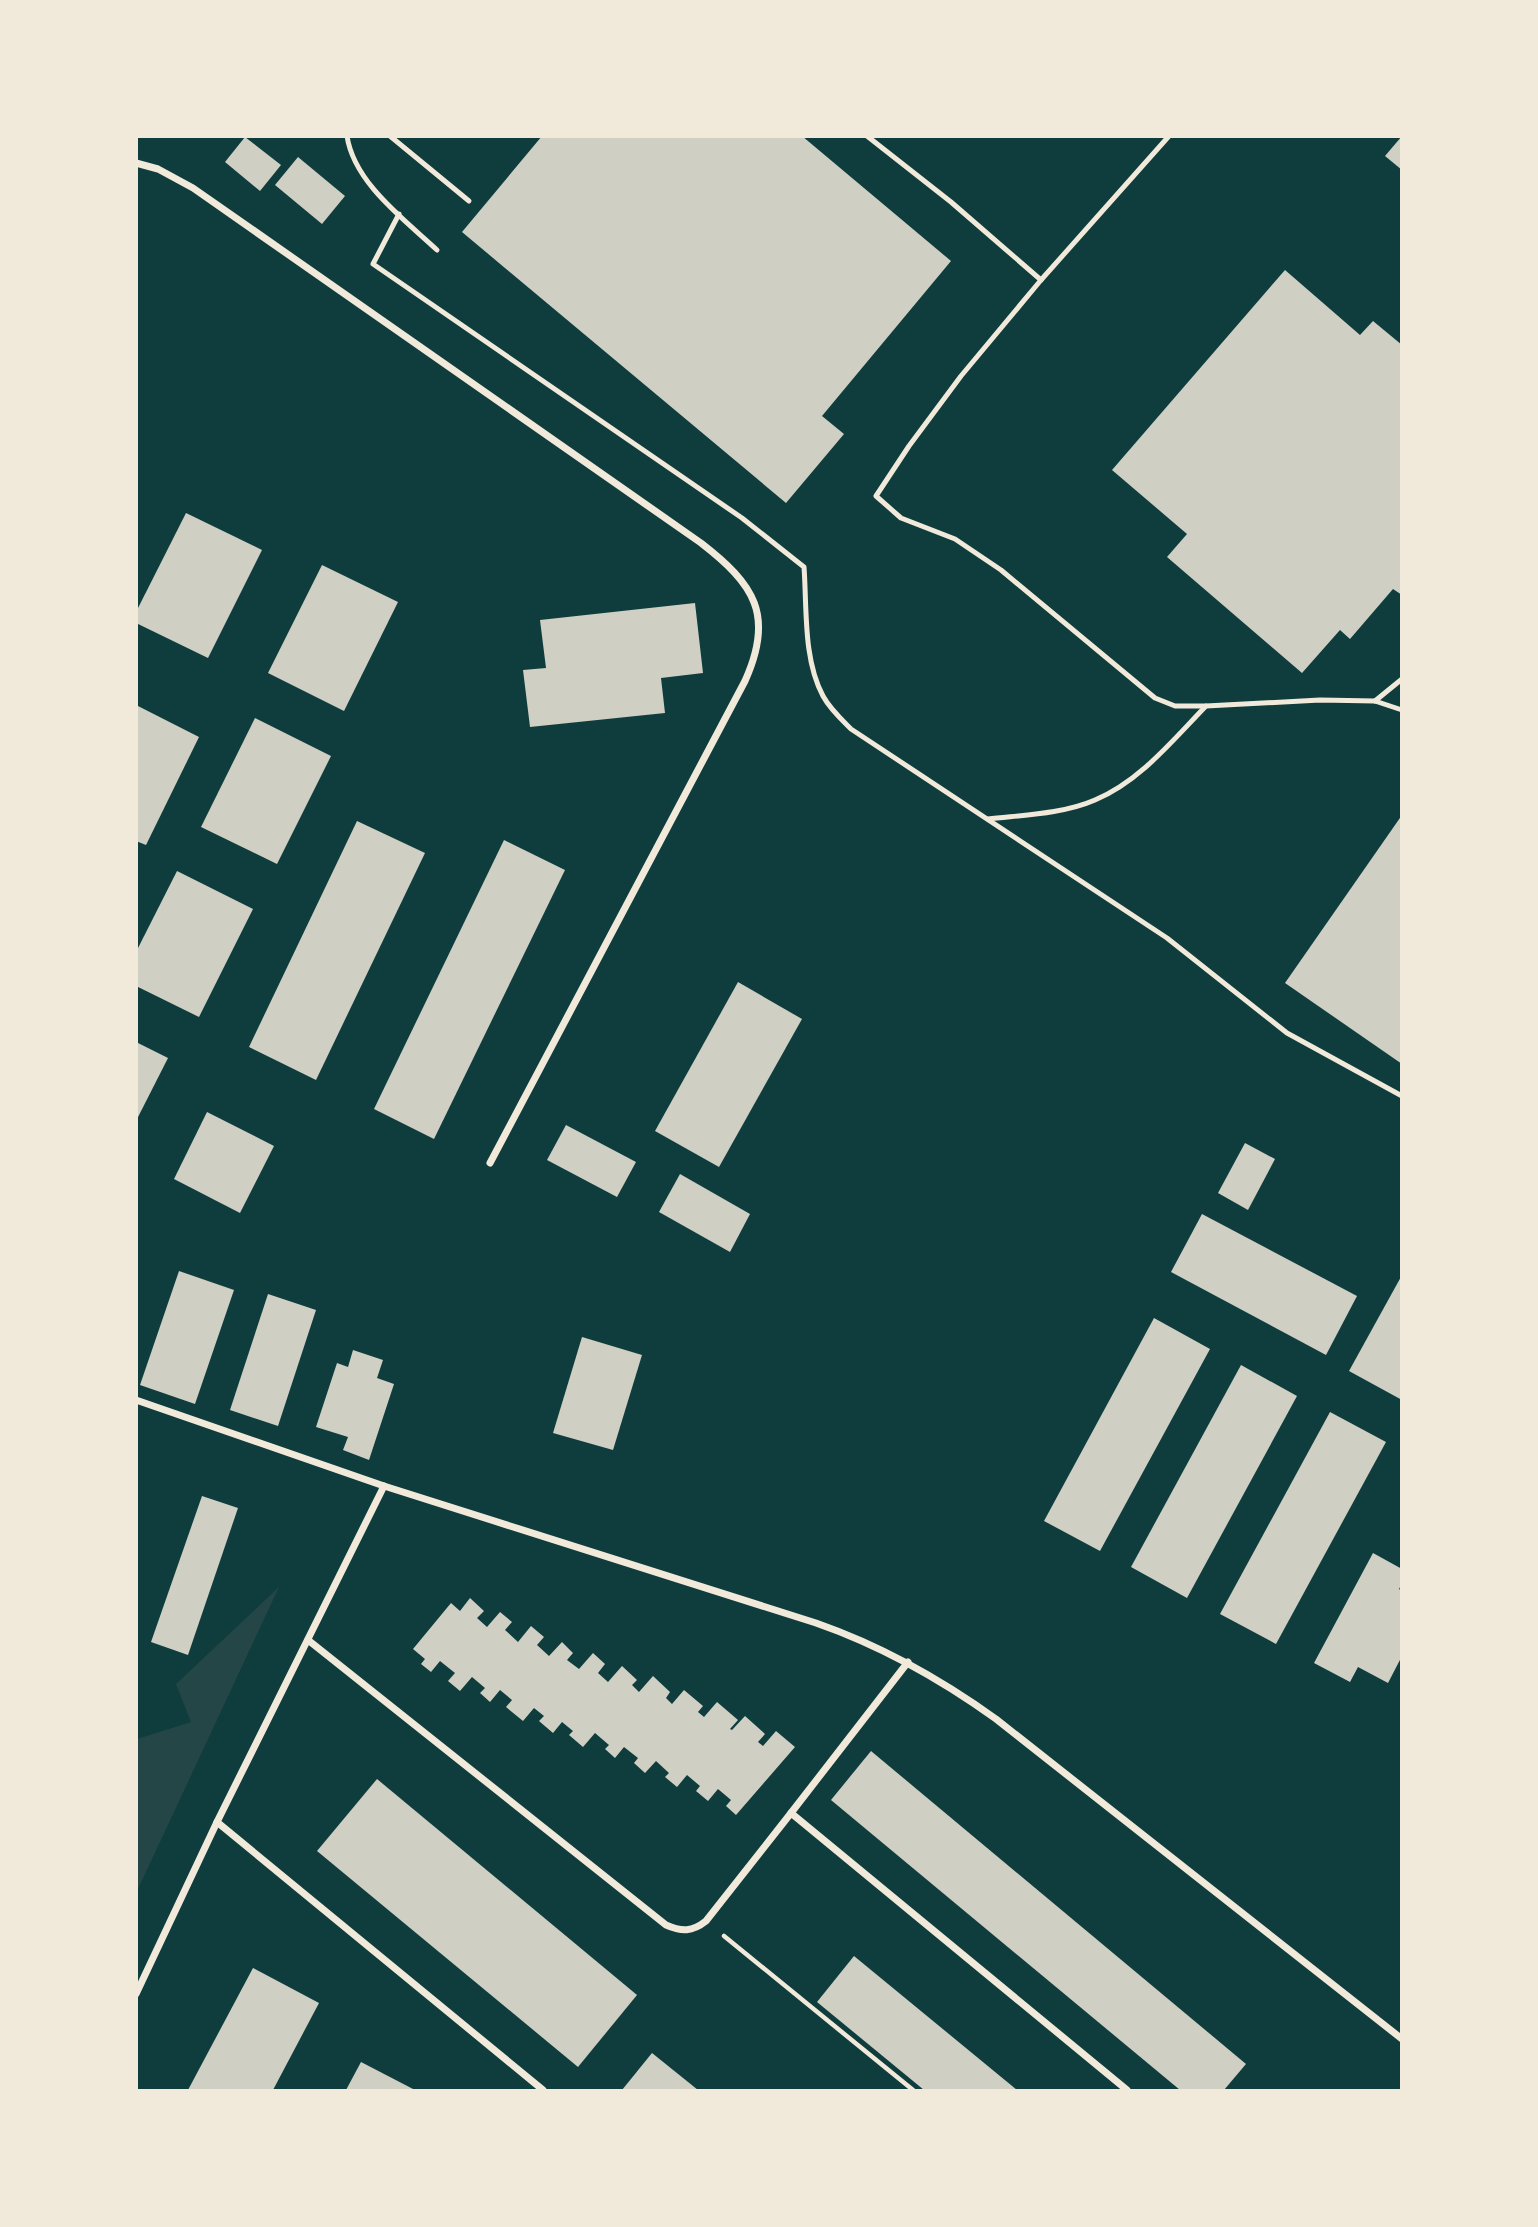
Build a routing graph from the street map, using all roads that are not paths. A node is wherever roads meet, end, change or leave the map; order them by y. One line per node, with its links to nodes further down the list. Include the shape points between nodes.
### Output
1 (347, 136): 7 (lane, via 349,148 376,194)
2 (390, 136): 6 (lane)
3 (867, 136): 9 (lane)
4 (1169, 136): 9 (lane)
5 (136, 163): 16 (street, via 193,188 701,543 737,574 755,601 758,633 745,681)
6 (469, 201)
7 (399, 214): 8 (lane); 14 (lane, via 373,264 742,518 804,567 815,678 834,712 867,741)
8 (437, 250)
9 (1041, 281): 12 (lane, via 961,376 876,496 901,518 955,539 1001,570 1155,698 1175,706)
10 (1402, 678): 11 (lane)
11 (1375, 701): 12 (lane); 13 (lane)
12 (1206, 706): 14 (lane, via 1155,760 1093,801)
13 (1402, 710)
14 (988, 819): 15 (lane, via 1167,938 1287,1032)
15 (1402, 1096)
16 (490, 1163)
17 (136, 1400): 18 (street)
18 (384, 1486): 19 (street); 20 (street, via 816,1623)
19 (308, 1640): 21 (street, via 677,1930 688,1931 706,1922); 22 (street)
20 (908, 1662): 21 (street); 24 (street, via 996,1719)
21 (791, 1813): 26 (street)
22 (218, 1822): 23 (street); 25 (street)
23 (136, 1994)
24 (1402, 2039)
25 (543, 2091)
26 (1127, 2091)

